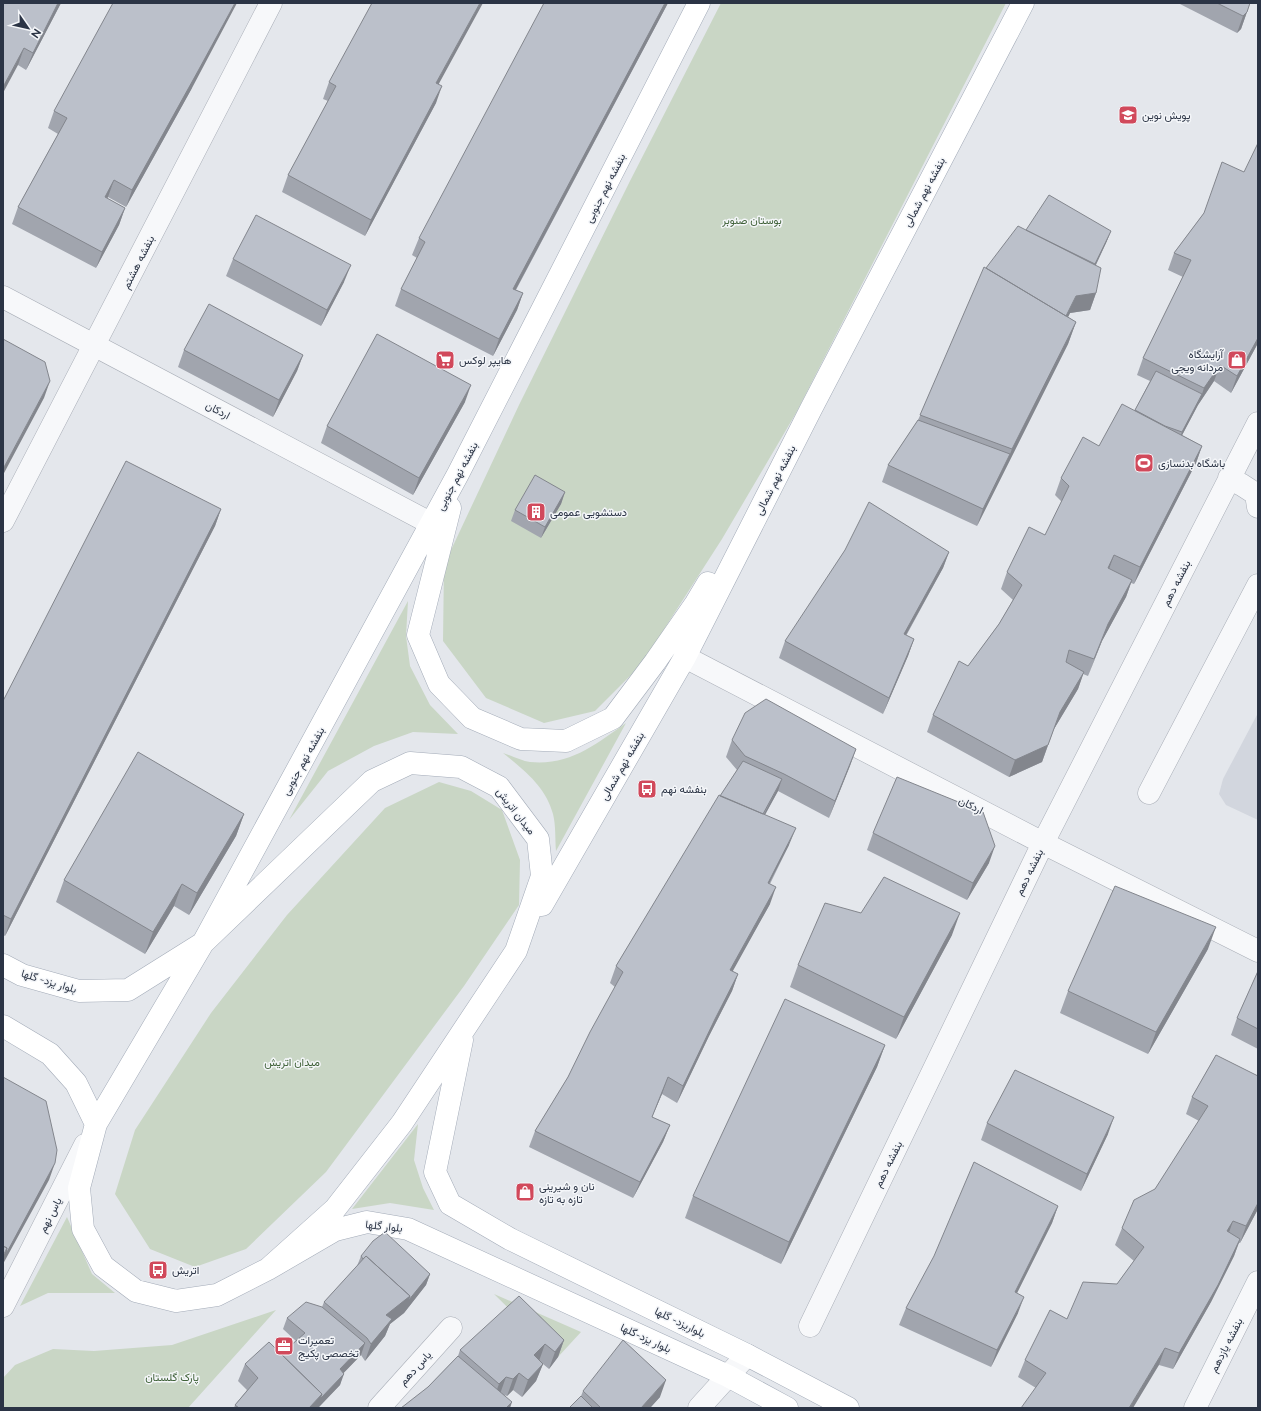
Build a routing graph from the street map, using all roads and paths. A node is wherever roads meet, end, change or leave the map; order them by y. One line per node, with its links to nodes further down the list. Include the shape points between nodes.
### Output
1 (271, 3): 5 (street, بنفشه هشتم)
2 (699, 3): 8 (main road, بنفشه نهم جنوبی)
3 (1023, 3): 6 (main road, بنفشه نهم شمالی)
4 (3, 297): 5 (street, اردکان)
5 (95, 345): 11 (street, بنفشه هشتم); 12 (street, اردکان)
6 (811, 409): 8 (main road, via 696,603 655,662 613,718 566,741 521,739 472,718 439,684 418,635); 14 (main road, بنفشه نهم شمالی)
7 (1258, 423): 9 (street, بنفشه دهم)
8 (458, 474): 12 (main road, بنفشه نهم جنوبی)
9 (1229, 478): 10 (street, via 1256,494); 16 (street, بنفشه دهم)
10 (1258, 507)
11 (3, 521)
12 (432, 524): 17 (main road, بنفشه نهم جنوبی)
13 (1258, 585): 15 (street)
14 (685, 657): 16 (street, اردکان); 18 (main road, بنفشه نهم شمالی)
15 (1149, 793)
16 (1043, 843): 19 (street, اردکان); 28 (street, بنفشه دهم)
17 (203, 943): 18 (main road, میدان اتریش, via 372,781 410,763 461,767 500,787 538,839 542,876); 20 (main road, بلوار یزد- گلها, via 128,990 79,991 22,975); 23 (main road, میدان اتریش)
18 (516, 951): 22 (main road, میدان اتریش)
19 (1258, 951)
20 (3, 965)
21 (3, 1026): 23 (main road, via 50,1054 76,1083)
22 (465, 1029): 24 (main road, میدان اتریش, via 402,1122 336,1209); 30 (main road, بلواریزد- گلها, via 435,1172 450,1204 510,1239)
23 (96, 1124): 24 (main road, میدان اتریش, via 79,1188 83,1229 103,1266 136,1291 176,1301 217,1295); 27 (street, یاس نهم)
24 (268, 1269): 25 (main road, بلوار گلها, via 335,1230 367,1222 408,1229)
25 (502, 1271): 31 (main road, بلوار یزد-گلها)
26 (1258, 1282): 36 (street, بنفشه یازدهم)
27 (3, 1306)
28 (810, 1326)
29 (451, 1328): 32 (street, یاس دهم)
30 (747, 1355): 31 (street); 35 (main road, بلواریزد- گلها)
31 (728, 1376): 33 (street); 34 (main road, بلوار یزد-گلها)
32 (380, 1408)
33 (700, 1408)
34 (787, 1408)
35 (848, 1408)
36 (1195, 1408)

